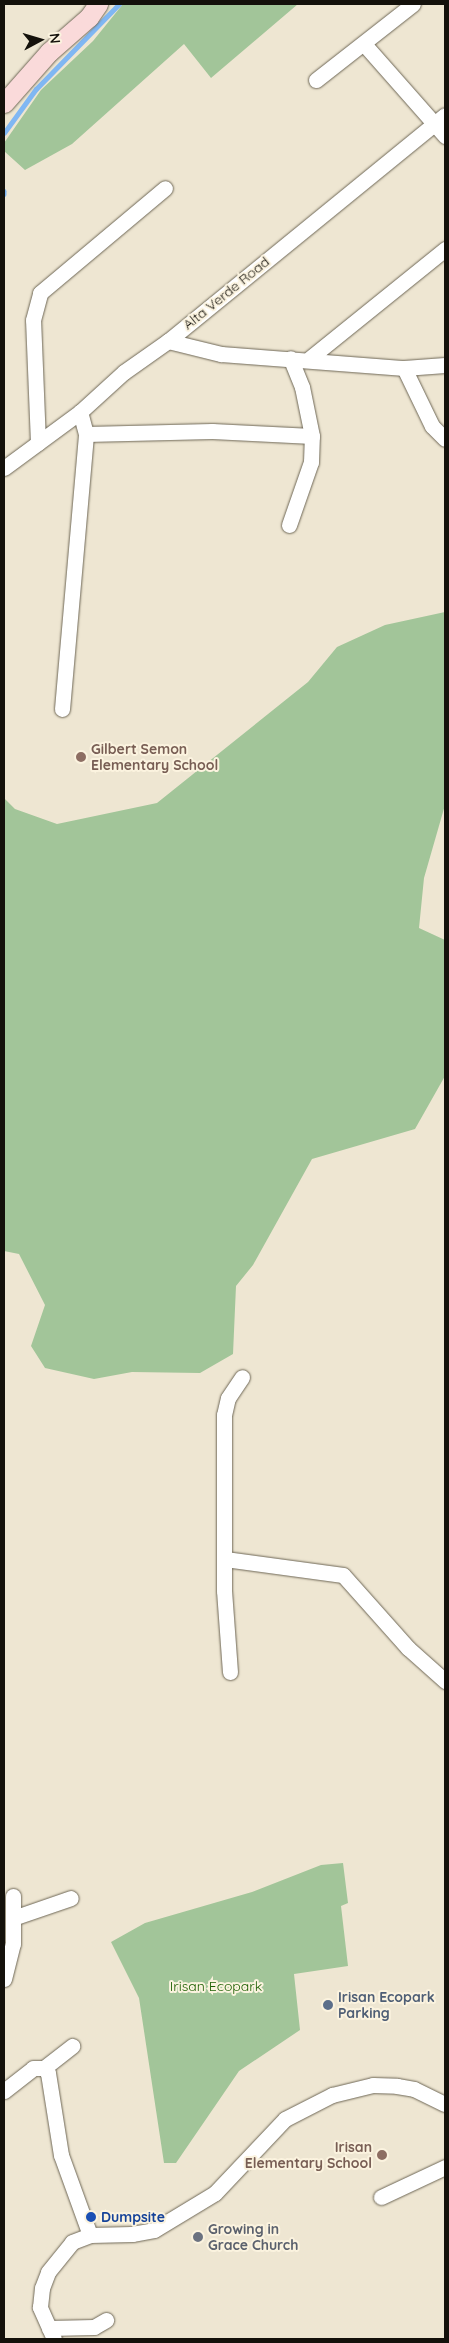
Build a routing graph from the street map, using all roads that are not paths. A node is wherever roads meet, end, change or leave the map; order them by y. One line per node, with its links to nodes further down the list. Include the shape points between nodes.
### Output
1 (98, 4): 5 (main road)
2 (413, 4): 3 (street)
3 (364, 44): 4 (street); 6 (street)
4 (316, 80)
5 (4, 103)
6 (440, 118): 7 (street); 10 (street, Alta Verde Road)
7 (445, 136)
8 (165, 188): 19 (street, via 40,293 33,320)
9 (445, 249): 12 (street)
10 (168, 341): 11 (street, via 221,354); 15 (street, Alta Verde Road, via 124,372)
11 (290, 358): 12 (street); 17 (street, via 302,388)
12 (310, 358): 14 (street)
13 (445, 365): 14 (street)
14 (404, 368): 18 (street, via 427,418)
15 (80, 412): 16 (street); 19 (street, Alta Verde Road)
16 (86, 434): 17 (street, via 212,431); 22 (street)
17 (312, 436): 21 (street, via 311,462)
18 (445, 440)
19 (38, 443): 20 (street, Alta Verde Road)
20 (4, 468)
21 (289, 526)
22 (62, 709)
23 (242, 1376): 24 (street, via 228,1398 224,1415)
24 (225, 1559): 25 (street); 26 (street, via 334,1572 348,1578 408,1648)
25 (230, 1672)
26 (445, 1681)
27 (13, 1896): 29 (street)
28 (71, 1898): 29 (street)
29 (13, 1918): 30 (street, via 13,1944)
30 (4, 1979)
31 (72, 2046): 32 (street)
32 (44, 2068): 33 (street, via 34,2068); 37 (street, via 50,2078 61,2155)
33 (4, 2091)
34 (445, 2104): 37 (street, via 414,2089 397,2086 373,2085 332,2095 285,2119 215,2193 169,2221 138,2233)
35 (445, 2167): 36 (street)
36 (381, 2197)
37 (90, 2235): 39 (street, via 72,2242 48,2272 40,2297)
38 (106, 2320): 39 (street, via 94,2327)
39 (51, 2334)

